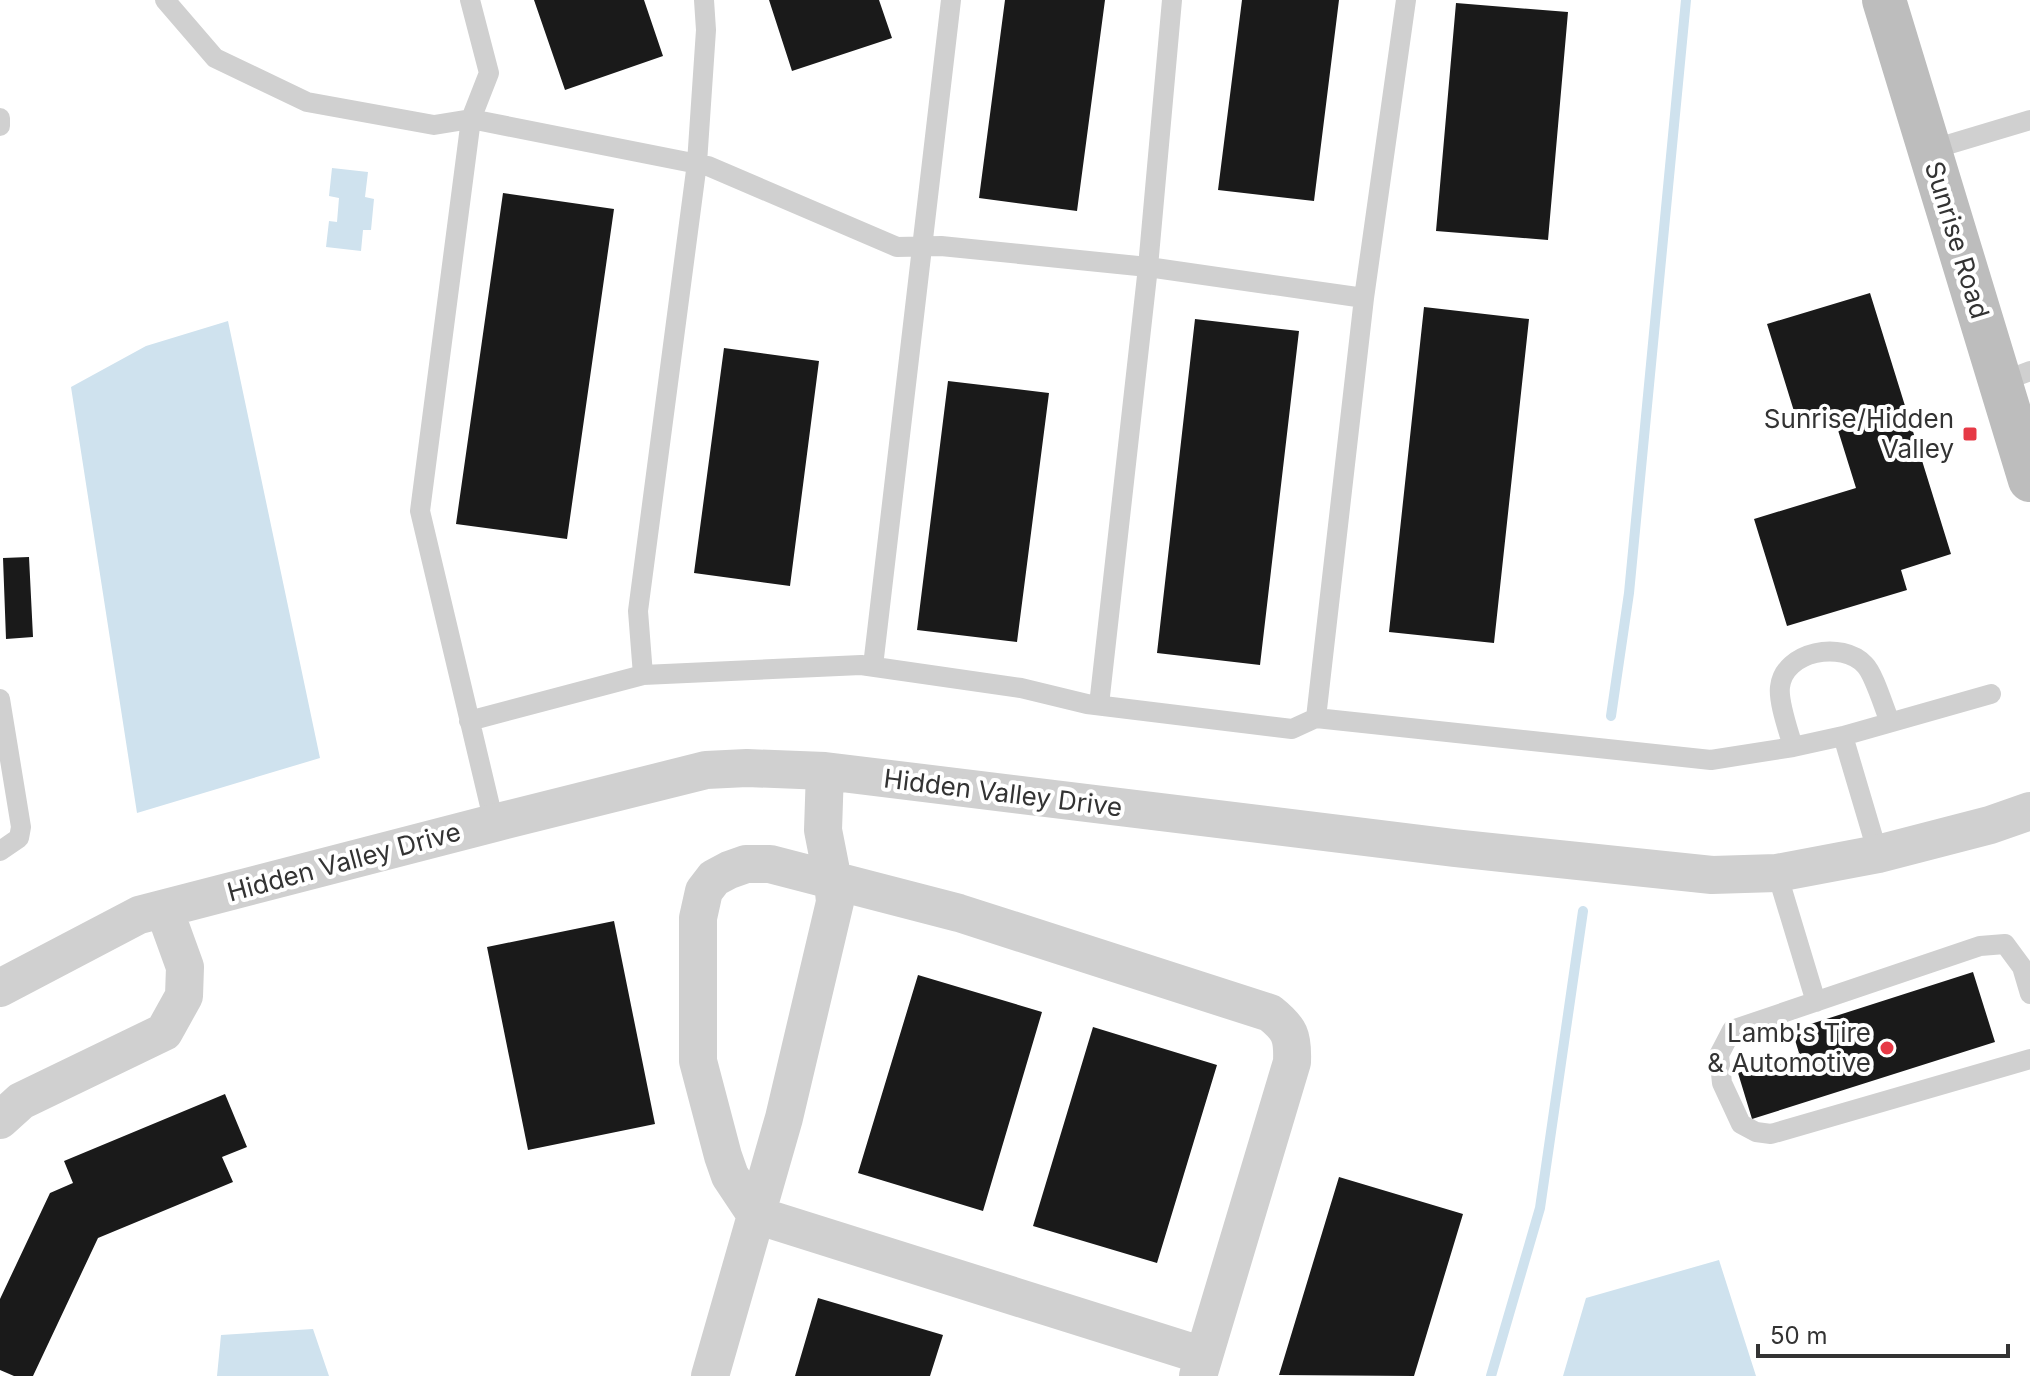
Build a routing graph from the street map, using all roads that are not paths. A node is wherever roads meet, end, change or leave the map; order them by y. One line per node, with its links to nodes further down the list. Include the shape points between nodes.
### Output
1 (165, 0): 9 (lane, via 215,58 307,102 434,125)
2 (470, 0): 9 (lane, via 489,73)
3 (704, 0): 13 (lane)
4 (951, 0): 14 (lane)
5 (1172, 0): 15 (lane)
6 (1406, 0): 16 (lane)
7 (1884, 0): 12 (main road, Sunrise Road)
8 (0, 118): 11 (lane)
9 (471, 119): 13 (lane); 25 (lane, via 420,511)
10 (2030, 120): 12 (lane)
11 (0, 126)
12 (1930, 150): 17 (main road, Sunrise Road)
13 (697, 163): 14 (lane, via 897,247); 20 (lane, via 638,611)
14 (922, 246): 15 (lane); 19 (lane)
15 (1148, 267): 16 (lane); 23 (lane)
16 (1364, 298): 24 (lane)
17 (2015, 377): 18 (main road, Sunrise Road)
18 (2030, 480)
19 (873, 666): 20 (lane); 23 (lane)
20 (643, 675): 25 (lane)
21 (1991, 694): 26 (lane)
22 (0, 699): 32 (lane, via 21,827 19,838)
23 (1099, 705): 24 (lane, via 1292,729)
24 (1316, 718): 28 (lane, via 1711,760)
25 (469, 721): 31 (lane)
26 (1890, 722): 27 (lane); 28 (lane, via 1867,666 1851,654 1814,653 1790,668 1780,686)
27 (1843, 736): 28 (lane); 33 (lane)
28 (1793, 747)
29 (825, 771): 31 (street, Hidden Valley Drive, via 706,770); 34 (street, Hidden Valley Drive, via 1621,866 1712,875); 35 (street, via 823,830)
30 (2030, 811): 33 (street, Hidden Valley Drive)
31 (494, 823): 36 (street, Hidden Valley Drive)
32 (0, 851)
33 (1878, 854): 34 (street, Hidden Valley Drive)
34 (1777, 873): 39 (lane)
35 (833, 881): 42 (street, via 835,902); 42 (street, via 770,864 746,864 714,878 704,891 698,918 698,1061 730,1176); 43 (street, via 959,913 1270,1013 1282,1022 1290,1033 1292,1062)
36 (164, 909): 37 (street, Hidden Valley Drive, via 139,915); 41 (street, via 185,967 184,996 164,1032 21,1101)
37 (0, 988)
38 (2030, 994): 39 (lane, via 2022,967 2005,944 1980,946)
39 (1816, 1002): 40 (lane, via 1732,1030 1719,1055 1722,1083 1741,1124 1771,1134)
40 (2030, 1059)
41 (0, 1120)
42 (756, 1215): 43 (street); 44 (street)
43 (1201, 1366)
44 (710, 1376)

